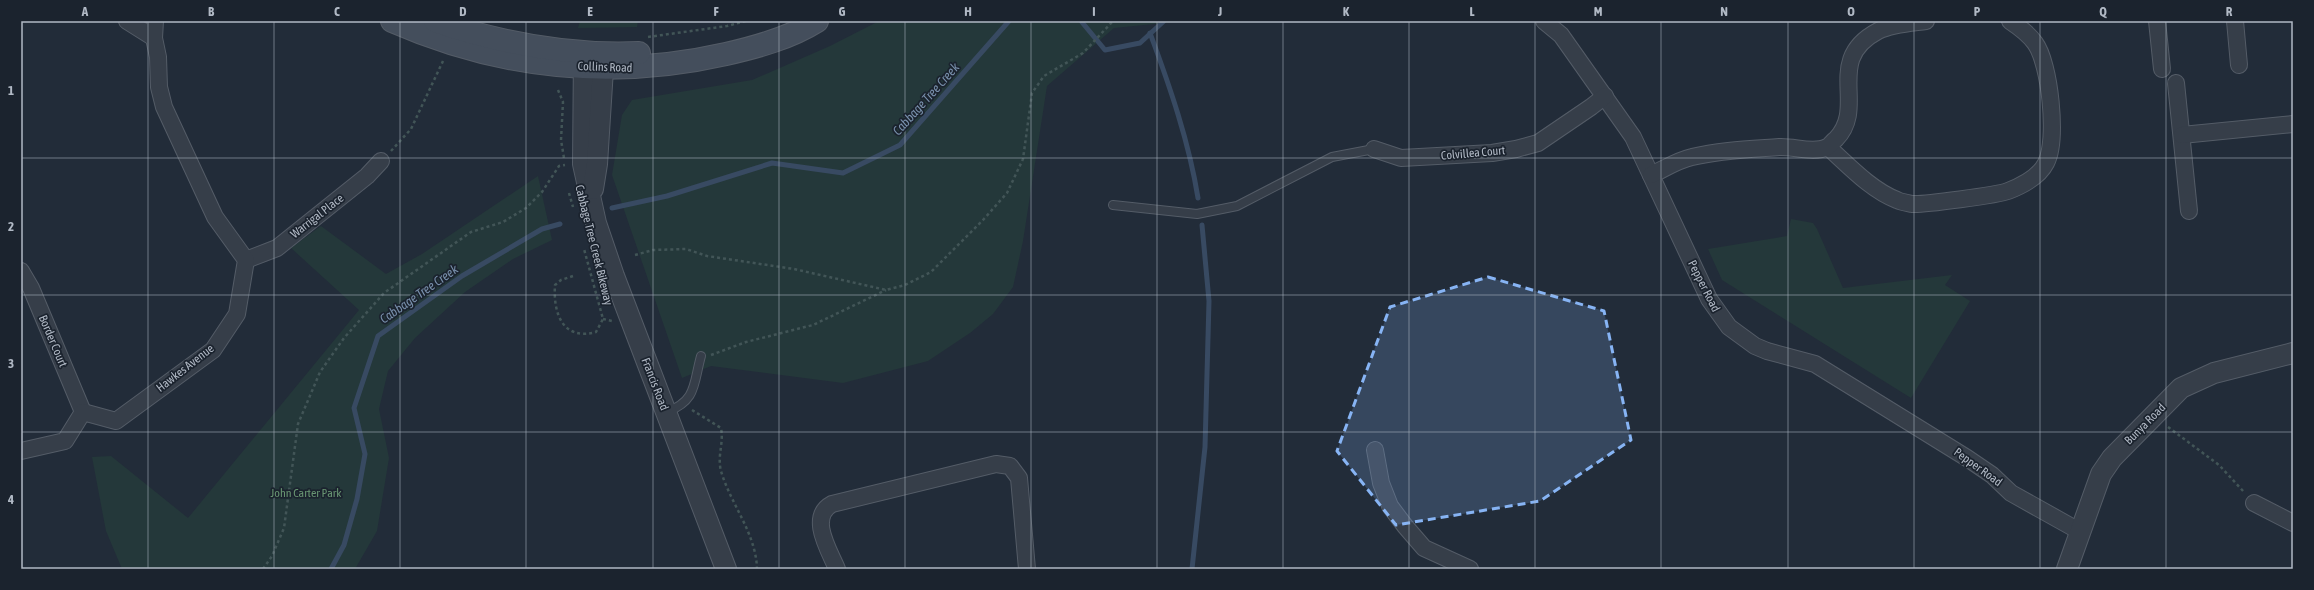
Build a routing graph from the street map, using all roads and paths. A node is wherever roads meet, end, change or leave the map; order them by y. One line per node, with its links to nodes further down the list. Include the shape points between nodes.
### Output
1 (127, 21): 17 (street)
2 (155, 21): 17 (street)
3 (392, 21): 19 (main road, Collins Road, via 488,54 529,62)
4 (435, 21): 19 (main road, Collins Road, via 480,35)
5 (726, 21): 15 (path)
6 (746, 21): 15 (path)
7 (796, 21): 19 (main road, Collins Road, via 710,44)
8 (816, 21): 19 (main road, Collins Road, via 806,28 777,39 708,58 639,68)
9 (1113, 21): 42 (path, via 1083,53 1044,76 1032,93 1023,159 1007,192 931,272 905,285)
10 (1544, 21): 24 (street, Pepper Road, via 1561,35)
11 (1926, 21): 27 (street, via 1880,30 1864,39 1854,52 1848,67 1848,115 1842,132)
12 (2010, 21): 27 (street, via 2021,28 2035,43 2045,64 2051,112 2051,140 2046,164 2028,182 2006,192 1912,204 1896,200 1878,189)
13 (2157, 21): 21 (street)
14 (2235, 21): 20 (street)
15 (727, 26): 16 (path)
16 (645, 37)
17 (154, 38): 39 (street, via 164,108 215,217)
18 (444, 58): 29 (path, via 410,129)
19 (594, 60): 47 (street, Francis Road, via 597,164 592,197 602,242)
20 (2239, 65)
21 (2162, 69)
22 (2176, 83): 26 (street)
23 (558, 90): 30 (path, Cabbage Tree Creek Bikeway, via 563,102 561,140)
24 (1605, 96): 28 (street, Colvillea Court, via 1538,143 1516,149 1492,153 1401,158); 32 (street, Pepper Road, via 1633,137)
25 (2293, 124): 26 (street)
26 (2182, 135): 35 (street)
27 (1828, 147): 32 (street, via 1815,150 1789,146 1747,149 1691,157)
28 (1374, 149): 34 (lane, via 1332,157 1237,206 1197,214)
29 (381, 161): 39 (street, Warrigal Place, via 367,176 277,248)
30 (565, 165): 31 (path, Cabbage Tree Creek Bikeway); 54 (path, via 559,166 542,192 526,208 503,222 471,232 384,293 344,338 320,372 298,424 284,528 272,556)
31 (566, 172)
32 (1651, 175): 53 (street, Pepper Road, via 1709,299 1729,327 1755,346 1815,364 1967,458 2011,492)
33 (569, 186): 36 (path, Cabbage Tree Creek Bikeway)
34 (1113, 205)
35 (2189, 211)
36 (575, 215)
37 (583, 242): 41 (path, Cabbage Tree Creek Bikeway, via 603,319 596,332 584,336 569,331 560,319 554,294 555,285)
38 (635, 256): 42 (path, via 653,250 686,249 707,256 794,269)
39 (246, 260): 46 (street, Hawkes Avenue, via 237,314 212,350 116,421)
40 (21, 271): 46 (street, Border Court, via 31,288)
41 (573, 276)
42 (886, 290): 44 (path, via 813,325)
43 (2293, 353): 53 (street, Bunya Road, via 2214,373 2181,388 2112,458 2101,474)
44 (701, 356): 47 (lane, via 691,394 686,402)
45 (687, 407): 56 (path, via 721,428 721,470 754,543)
46 (84, 412): 50 (street, via 65,441)
47 (666, 413): 55 (street, Francis Road)
48 (2163, 423): 51 (path, via 2219,465)
49 (1375, 450): 59 (street, via 1385,494 1390,506 1405,526 1424,548)
50 (21, 451)
51 (2254, 503): 52 (street)
52 (2293, 523)
53 (2079, 531): 60 (street, Bunya Road)
54 (263, 569)
55 (726, 569)
56 (757, 569)
57 (836, 569): 58 (street, via 820,524 825,507 996,464 1010,466 1019,478)
58 (1028, 569)
59 (1470, 569)
60 (2067, 569)

